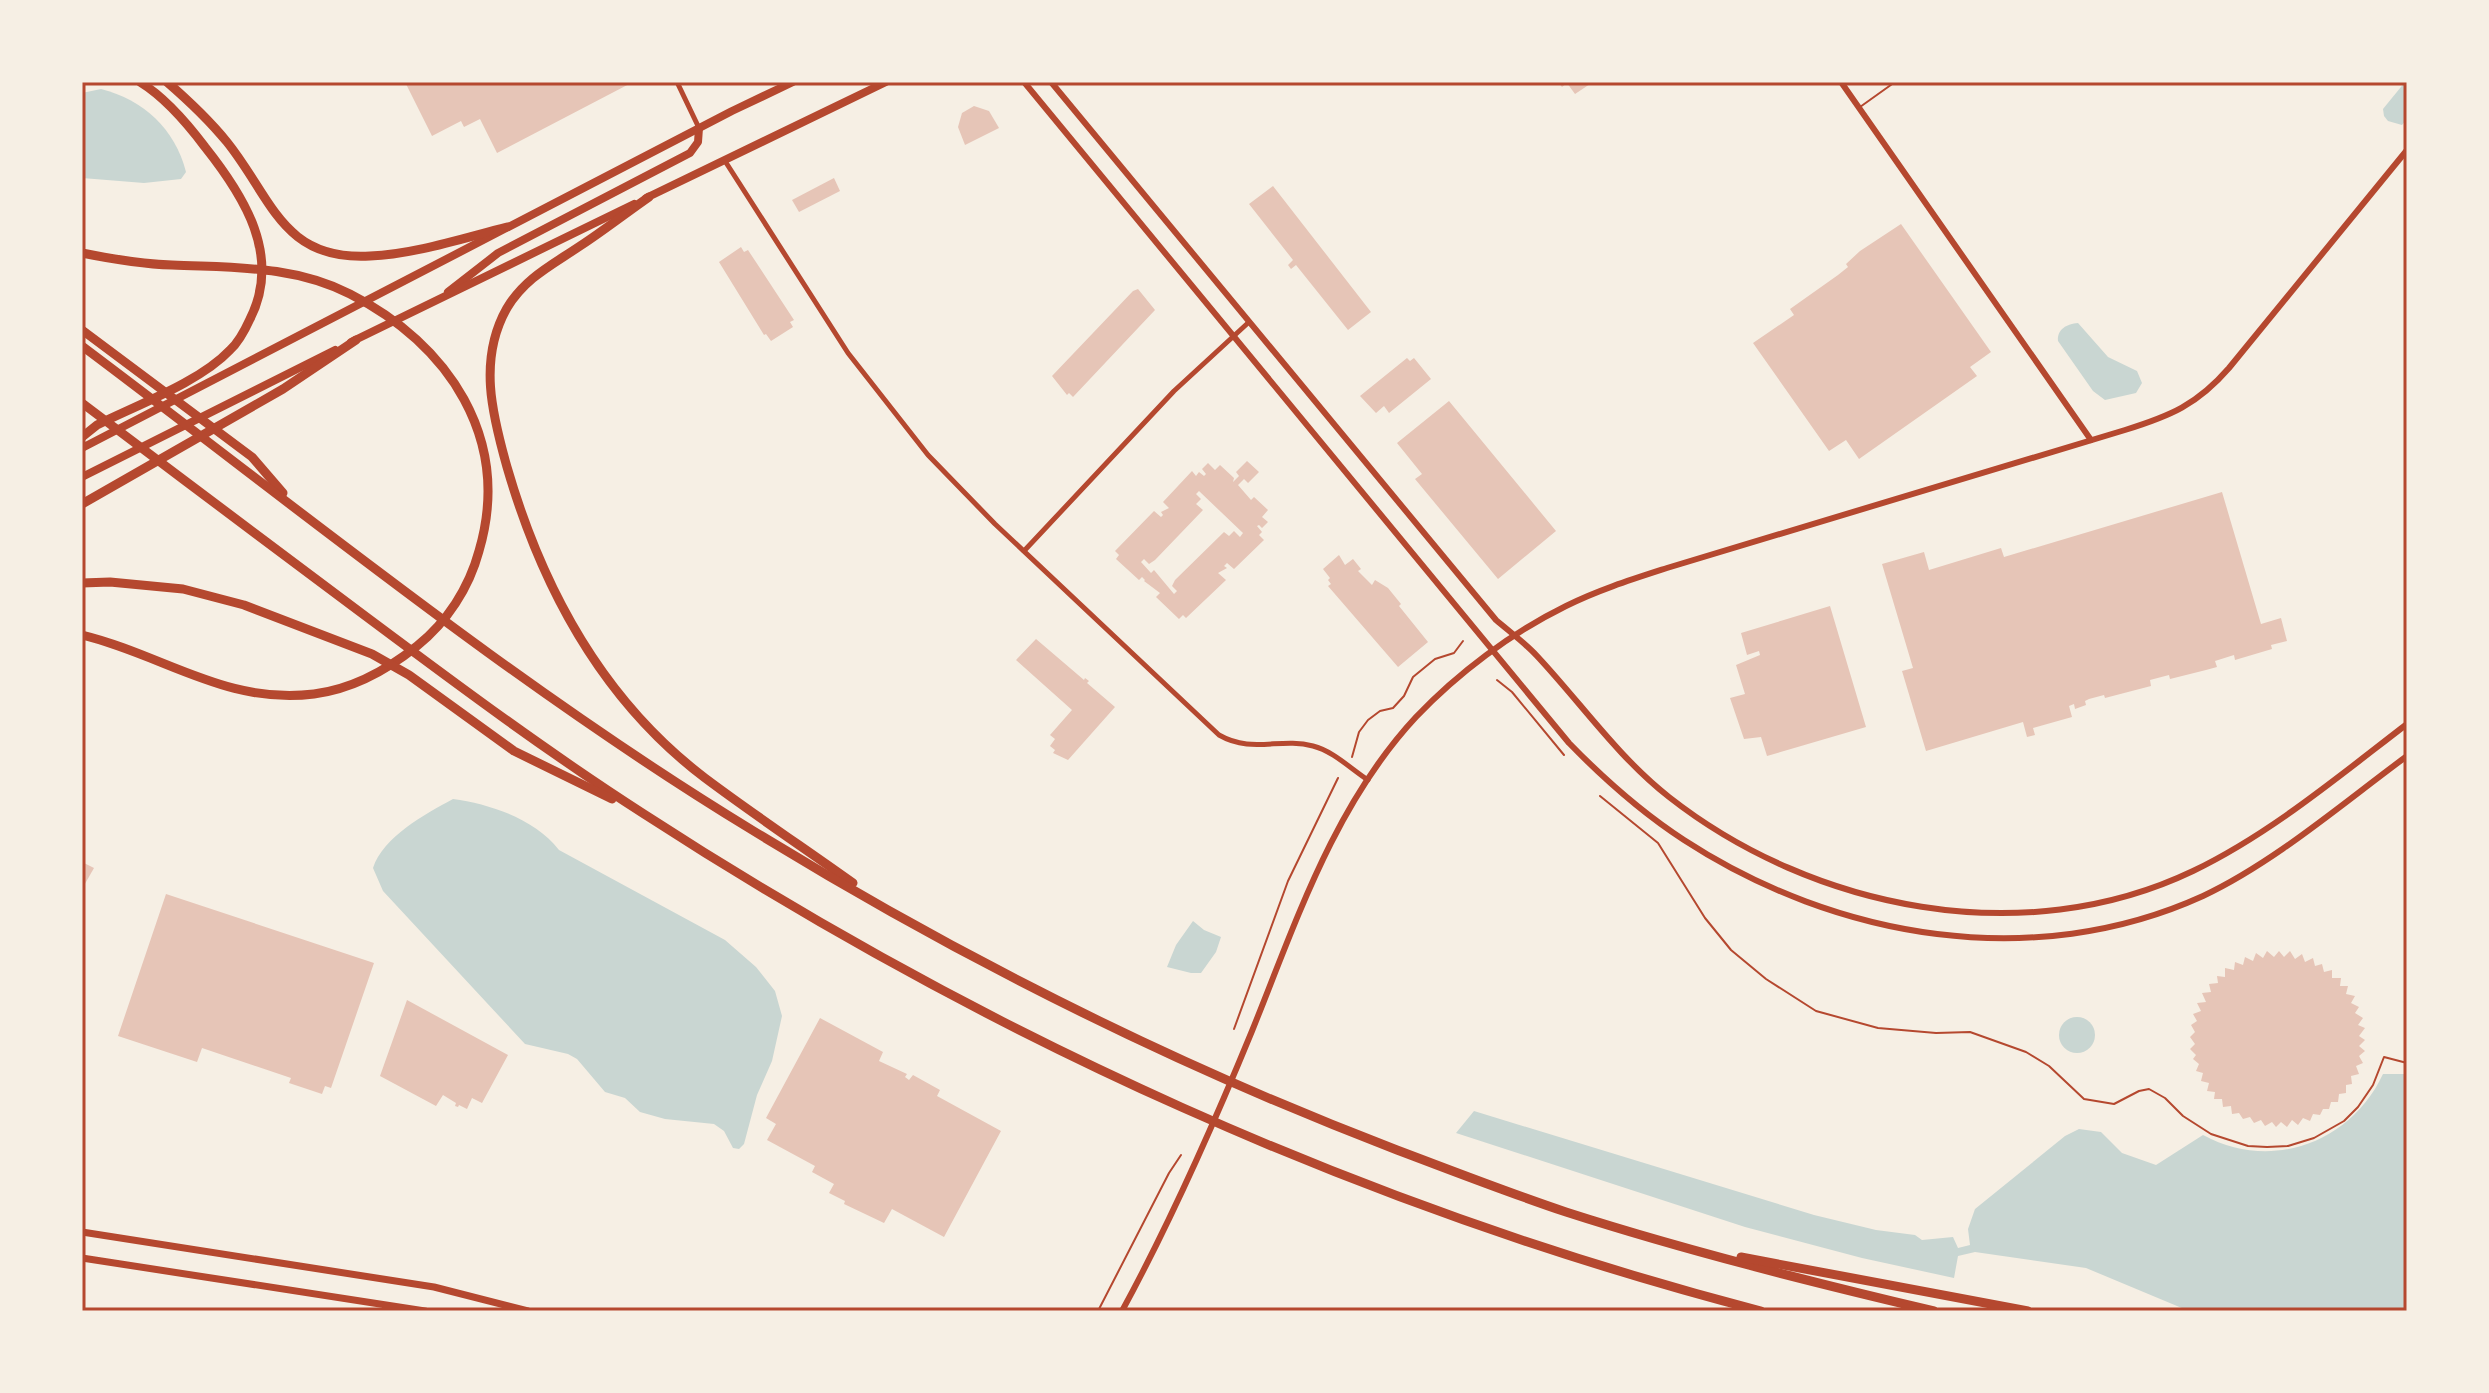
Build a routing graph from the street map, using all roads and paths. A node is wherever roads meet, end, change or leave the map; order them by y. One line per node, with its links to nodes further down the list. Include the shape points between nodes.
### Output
1 (140, 82): 24 (highway, via 194,133 245,206 261,248 260,291 246,328 221,359)
2 (167, 82): 15 (highway, via 227,142 285,227 309,244 339,254 370,256)
3 (677, 82): 11 (street)
4 (793, 82): 11 (main road)
5 (886, 82): 13 (main road)
6 (1024, 82): 20 (street)
7 (1051, 82): 18 (street)
8 (1841, 82): 10 (street)
9 (1895, 82): 10 (lane)
10 (1859, 107): 25 (street)
11 (699, 128): 15 (main road); 17 (main road, via 690,153 498,253)
12 (2407, 150): 25 (street, via 2208,391 2169,416)
13 (724, 160): 14 (main road); 30 (street, via 874,389 928,455)
14 (649, 197): 17 (main road); 45 (highway, via 529,281 508,306 494,338 493,412 521,515 571,625 633,710 704,777)
15 (507, 227): 26 (main road)
16 (82, 253): 32 (highway, via 146,264 265,269 310,278 371,305 440,363 465,399 481,439 488,507 476,562 461,595 436,628 382,671 338,689 298,695 246,693)
17 (433, 304): 21 (main road)
18 (1249, 322): 20 (street); 33 (street, via 1496,620)
19 (82, 330): 29 (highway, via 248,455)
20 (1233, 335): 30 (street); 35 (street)
21 (356, 340): 27 (main road); 28 (highway, via 283,389)
22 (82, 346): 29 (highway)
23 (82, 403): 44 (highway, via 487,707)
24 (82, 437)
25 (2091, 440): 33 (street, via 1639,577 1567,605)
26 (82, 448)
27 (82, 477)
28 (82, 504)
29 (296, 507): 45 (highway, via 611,739)
30 (1024, 551): 42 (street, via 1219,735 1245,745 1318,747)
31 (82, 583): 44 (highway, via 183,589 244,605 372,654 514,751)
32 (82, 635)
33 (1515, 636): 35 (street); 37 (street, via 1635,766 1704,823 1809,876 1876,897 1945,910 2054,911 2158,887 2257,834)
34 (1463, 641): 40 (path, via 1454,653 1432,661 1413,677 1393,708 1368,720)
35 (1493, 650): 39 (street, via 1597,772 1697,848 1754,879 1820,905 1885,925 1960,937 2061,936 2126,923 2202,896 2245,873); 42 (street, via 1414,719)
36 (1497, 680): 38 (path)
37 (2407, 724)
38 (1564, 755)
39 (2407, 756)
40 (1352, 757)
41 (1338, 778): 46 (path, via 1288,881)
42 (1368, 780): 55 (street, via 1316,873 1196,1162)
43 (1600, 796): 47 (path, via 1658,843 1731,950 1816,1011 1878,1028 1980,1035 2049,1066 2084,1099 2114,1104 2149,1089 2211,1134 2257,1147 2288,1146 2325,1133 2358,1107 2384,1057)
44 (643, 814): 56 (highway, via 928,983 1222,1126 1499,1233)
45 (894, 914): 50 (highway, via 1196,1068 1460,1174)
46 (1234, 1029)
47 (2407, 1063)
48 (1181, 1155): 54 (path)
49 (82, 1232): 53 (main road, via 434,1287)
50 (1671, 1244): 57 (highway); 58 (highway)
51 (82, 1258): 52 (main road)
52 (425, 1311)
53 (528, 1311)
54 (1098, 1311)
55 (1122, 1311)
56 (1761, 1311)
57 (1934, 1311)
58 (2028, 1311)

